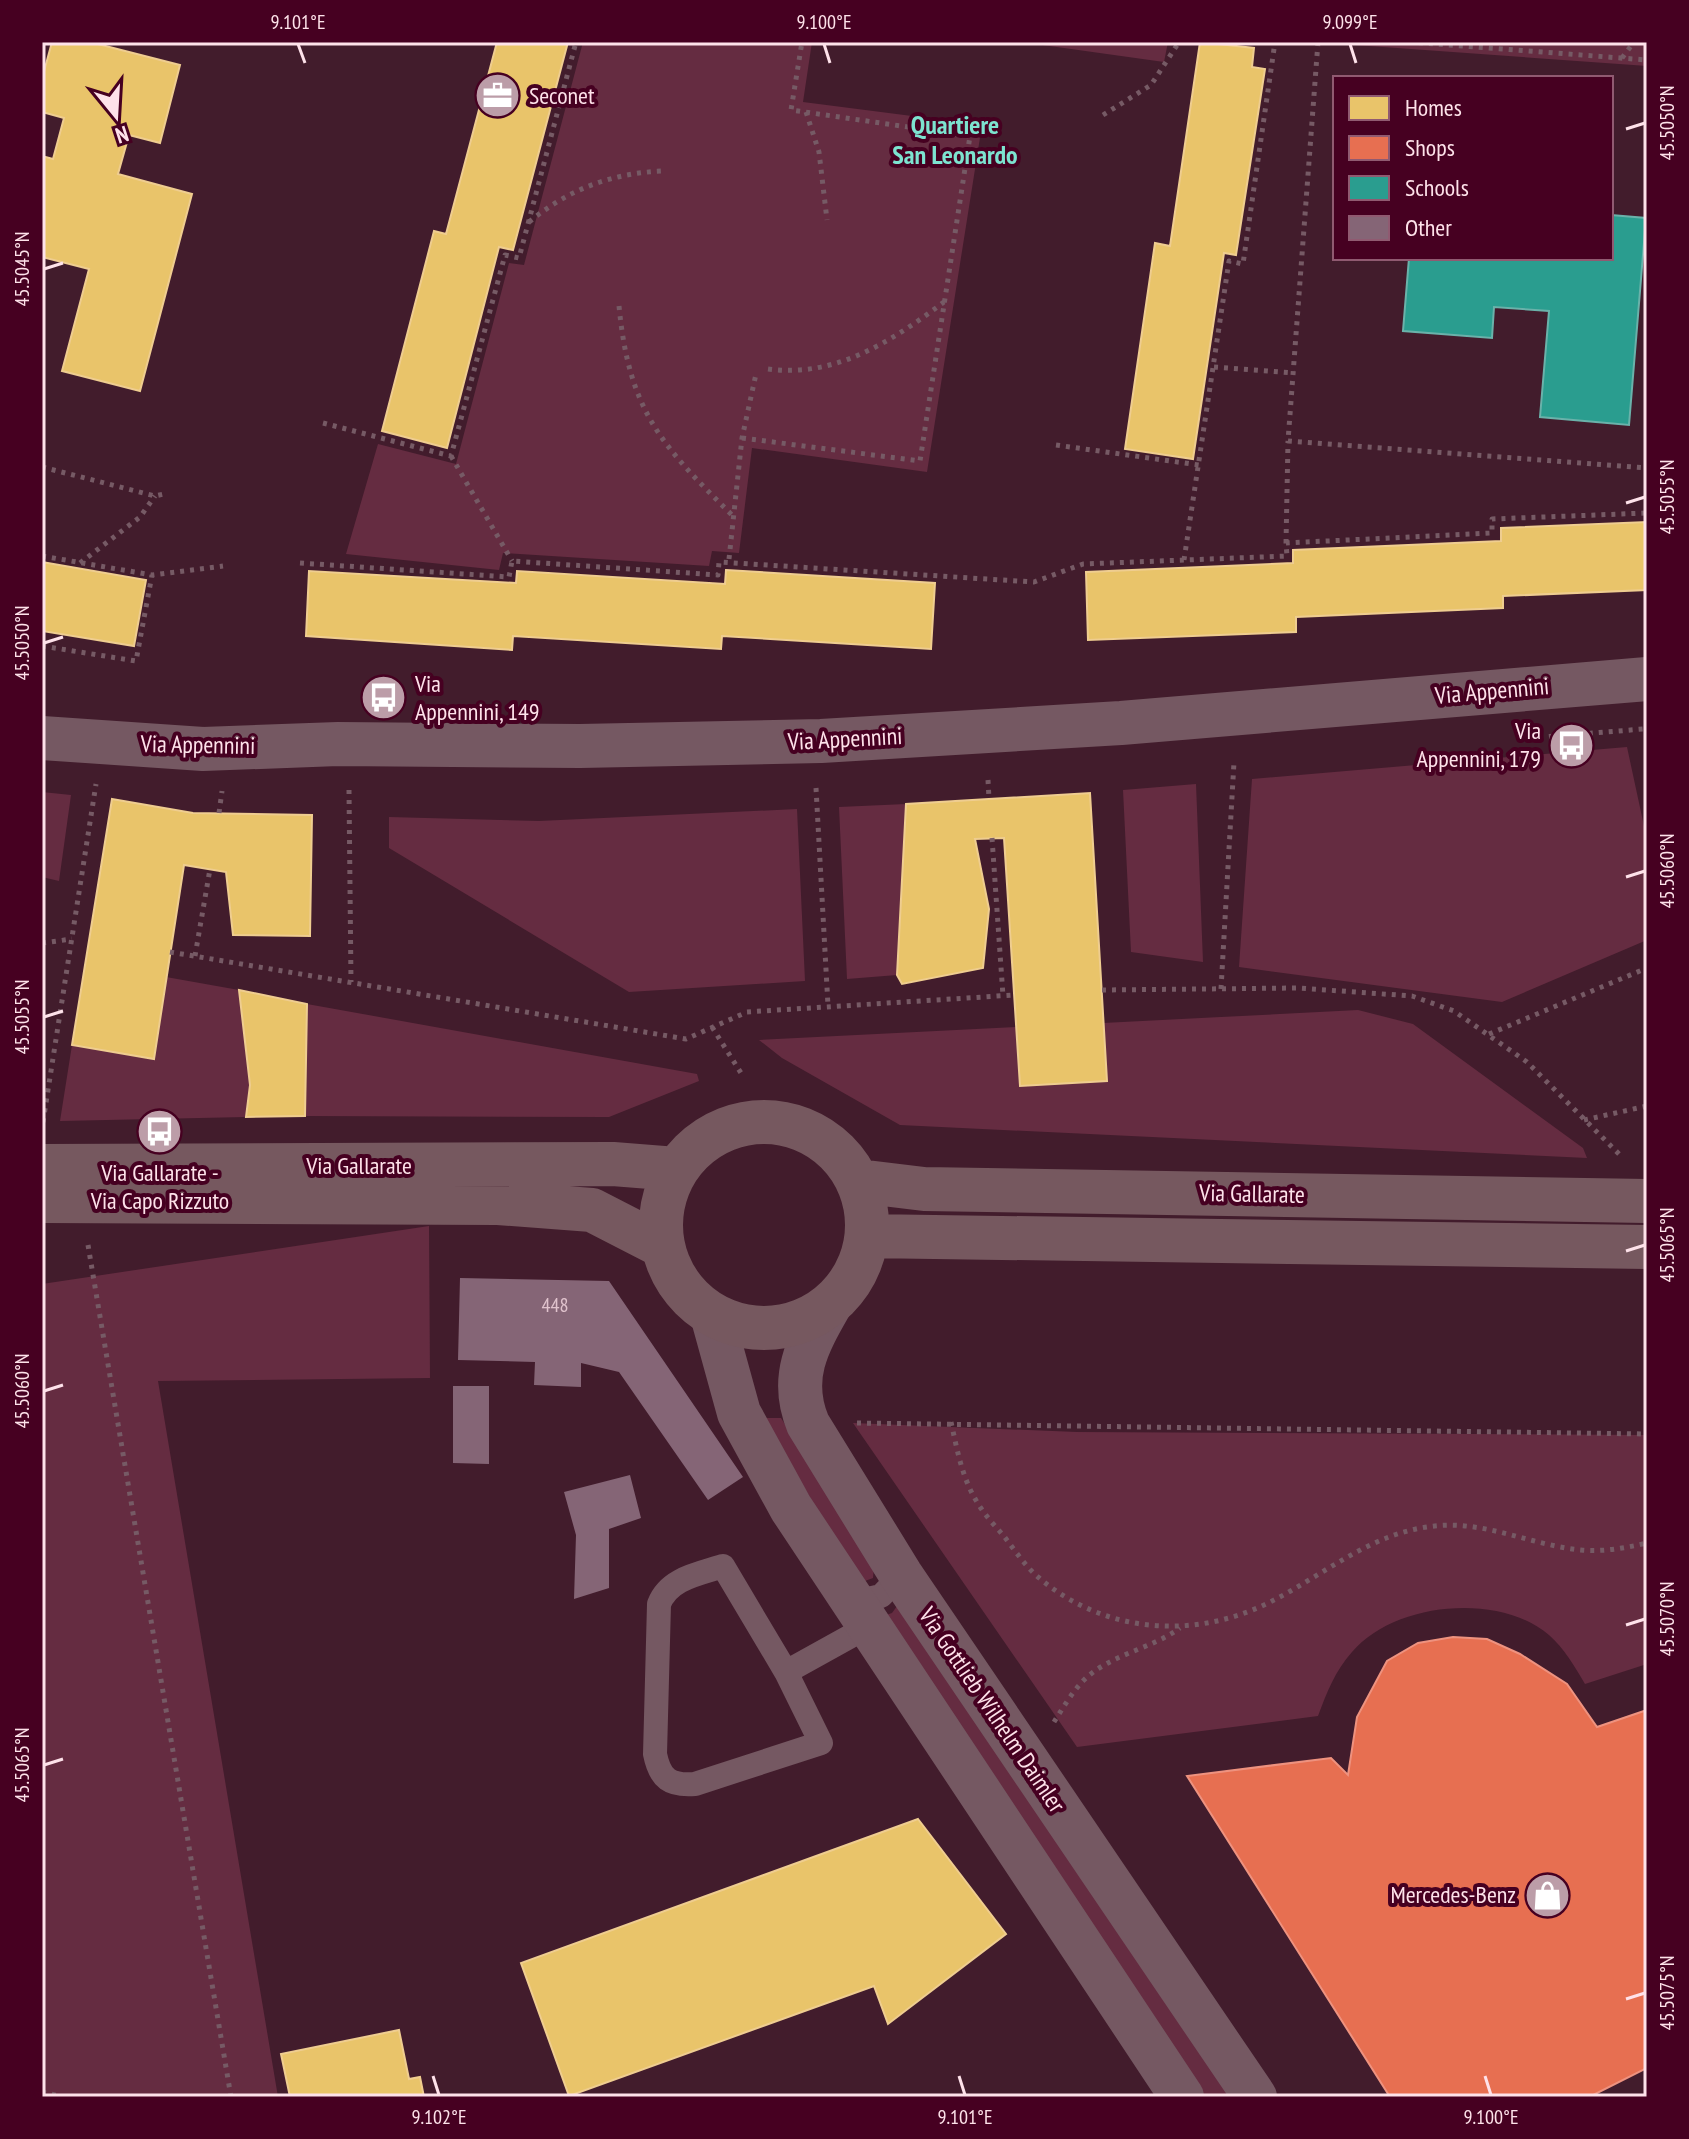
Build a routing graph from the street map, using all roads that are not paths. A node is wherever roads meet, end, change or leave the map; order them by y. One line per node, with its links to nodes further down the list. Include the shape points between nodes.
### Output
1 (1647, 679): 2 (street, Via Appennini, via 1121,723 821,741 203,749)
2 (42, 738)
3 (42, 1166): 4 (main road, Via Gallarate, via 613,1164)
4 (676, 1169): 5 (main road, via 698,1144 726,1128 758,1121 798,1127 834,1148); 9 (main road, via 661,1206)
5 (858, 1181): 7 (main road, Via Gallarate, via 924,1189); 8 (main road, via 867,1208)
6 (42, 1201): 9 (main road, Via Gallarate, via 498,1203 592,1210)
7 (1647, 1201)
8 (867, 1236): 10 (main road, Via Gallarate); 11 (main road, via 855,1274)
9 (662, 1246): 12 (main road, via 679,1286)
10 (1647, 1247)
11 (830, 1305): 12 (main road, via 774,1327 752,1328); 13 (street, Via Gottlieb Wilhelm Daimler, via 805,1349 799,1401 827,1458)
12 (712, 1315): 14 (street, via 739,1413 783,1495)
13 (901, 1575): 14 (lane); 17 (street, Via Gottlieb Wilhelm Daimler)
14 (860, 1615): 15 (lane); 16 (street)
15 (786, 1672): 15 (lane, via 723,1566 664,1591 659,1604 655,1754 665,1780 695,1784 821,1743)
16 (1182, 2097)
17 (1255, 2097)

